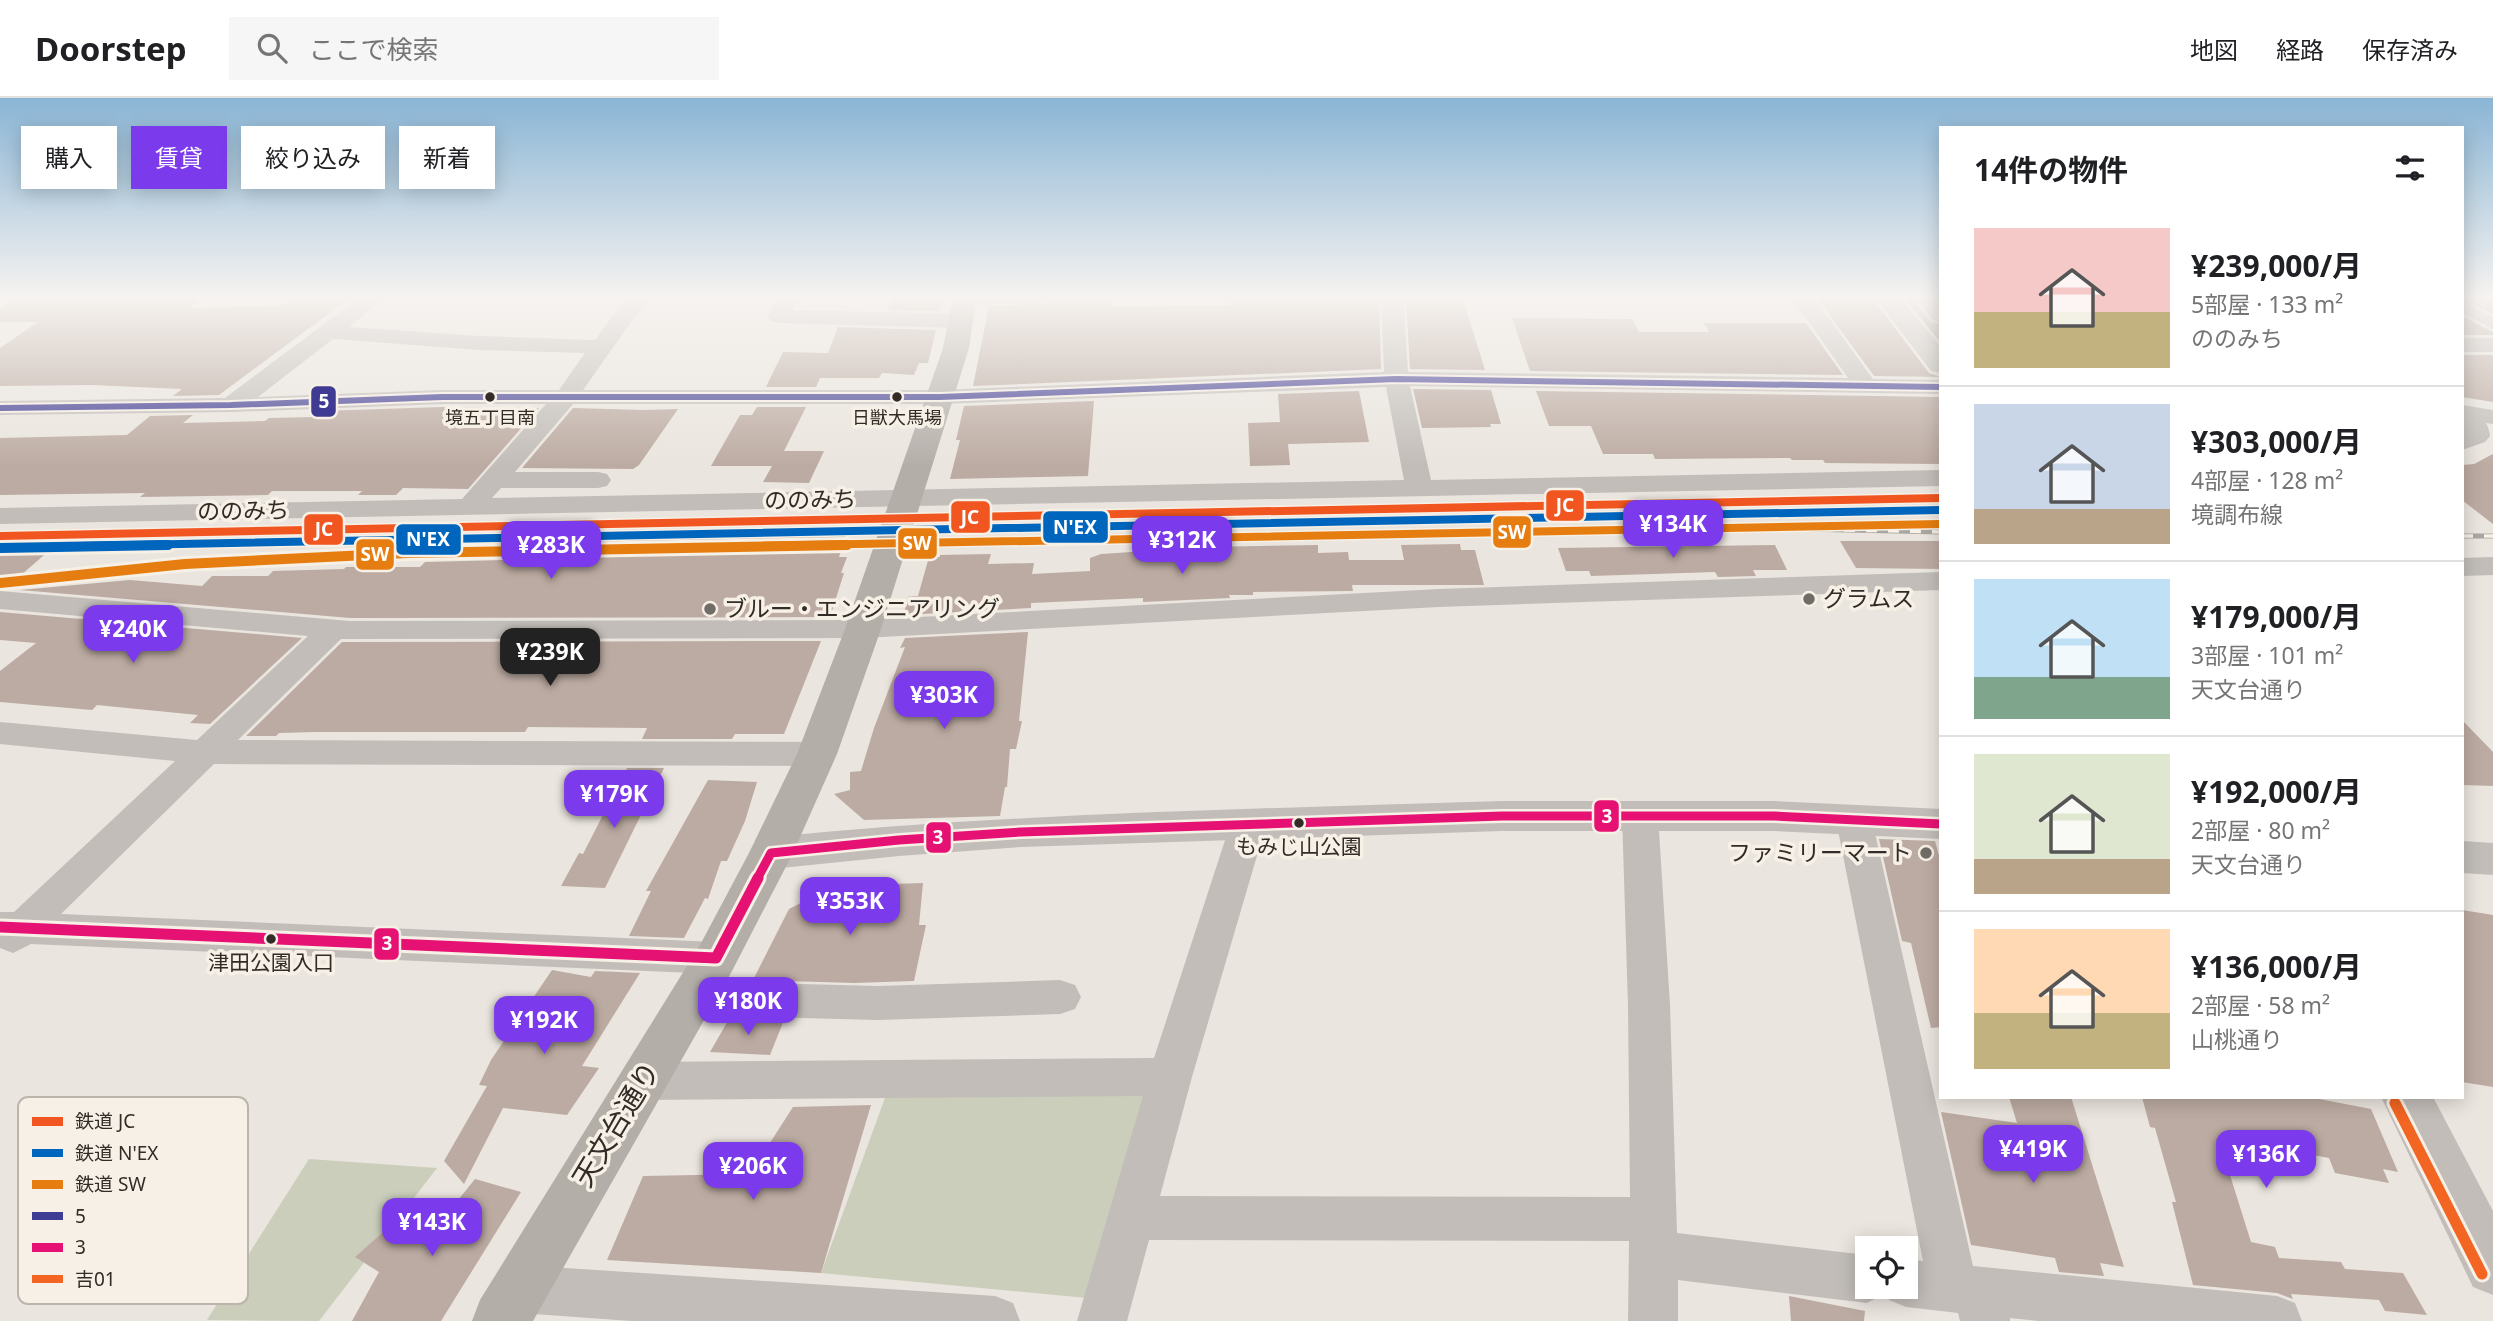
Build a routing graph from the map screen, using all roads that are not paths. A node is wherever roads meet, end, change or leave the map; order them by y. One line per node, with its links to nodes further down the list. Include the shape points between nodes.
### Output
1 (301, 352): 11 (street)
2 (599, 352): 9 (street)
3 (955, 352): 10 (main road, 天文台通り)
4 (1395, 352): 6 (street)
5 (1842, 352): 7 (street)
6 (1396, 379): 7 (street); 10 (street); 16 (street)
7 (1865, 385): 8 (street)
8 (1939, 387)
9 (566, 397): 10 (street); 11 (street); 14 (street)
10 (940, 397): 17 (main road, 天文台通り)
11 (231, 405): 12 (street)
12 (0, 408)
13 (1939, 478): 16 (street, ののみち)
14 (492, 480): 15 (street); 18 (street)
15 (597, 480)
16 (1419, 488): 17 (street, ののみち)
17 (906, 497): 18 (street, ののみち); 25 (main road, 天文台通り)
18 (469, 508): 19 (street, ののみち)
19 (0, 516)
20 (2493, 566): 21 (street)
21 (2464, 567)
22 (1939, 581): 25 (street, via 1426,599)
23 (0, 600): 24 (street)
24 (334, 628): 25 (street); 27 (street)
25 (863, 629): 28 (main road, 天文台通り)
26 (0, 733): 27 (street)
27 (205, 752): 28 (street); 36 (street)
28 (817, 754): 33 (main road, 天文台通り)
29 (1640, 815): 30 (street); 32 (street); 43 (street)
30 (1854, 820): 31 (street); 46 (street)
31 (1939, 824)
32 (1248, 825): 33 (street, via 1021,832); 39 (street)
33 (771, 853): 37 (main road, 天文台通り)
34 (2464, 857): 35 (street)
35 (2493, 859)
36 (7, 935): 37 (street, via 441,944)
37 (704, 978): 38 (street, via 878,1003); 40 (main road, 天文台通り)
38 (1060, 997)
39 (1170, 1077): 40 (street); 42 (street)
40 (642, 1081): 47 (main road, 天文台通り)
41 (2407, 1099): 44 (street)
42 (1131, 1218): 43 (street); 50 (street)
43 (1654, 1237): 45 (street); 51 (street)
44 (2493, 1268)
45 (1855, 1277)
46 (1956, 1296): 48 (street)
47 (510, 1305): 49 (street)
48 (2190, 1316): 52 (street)
49 (995, 1321)
50 (1102, 1321)
51 (1653, 1321)
52 (2277, 1321)

